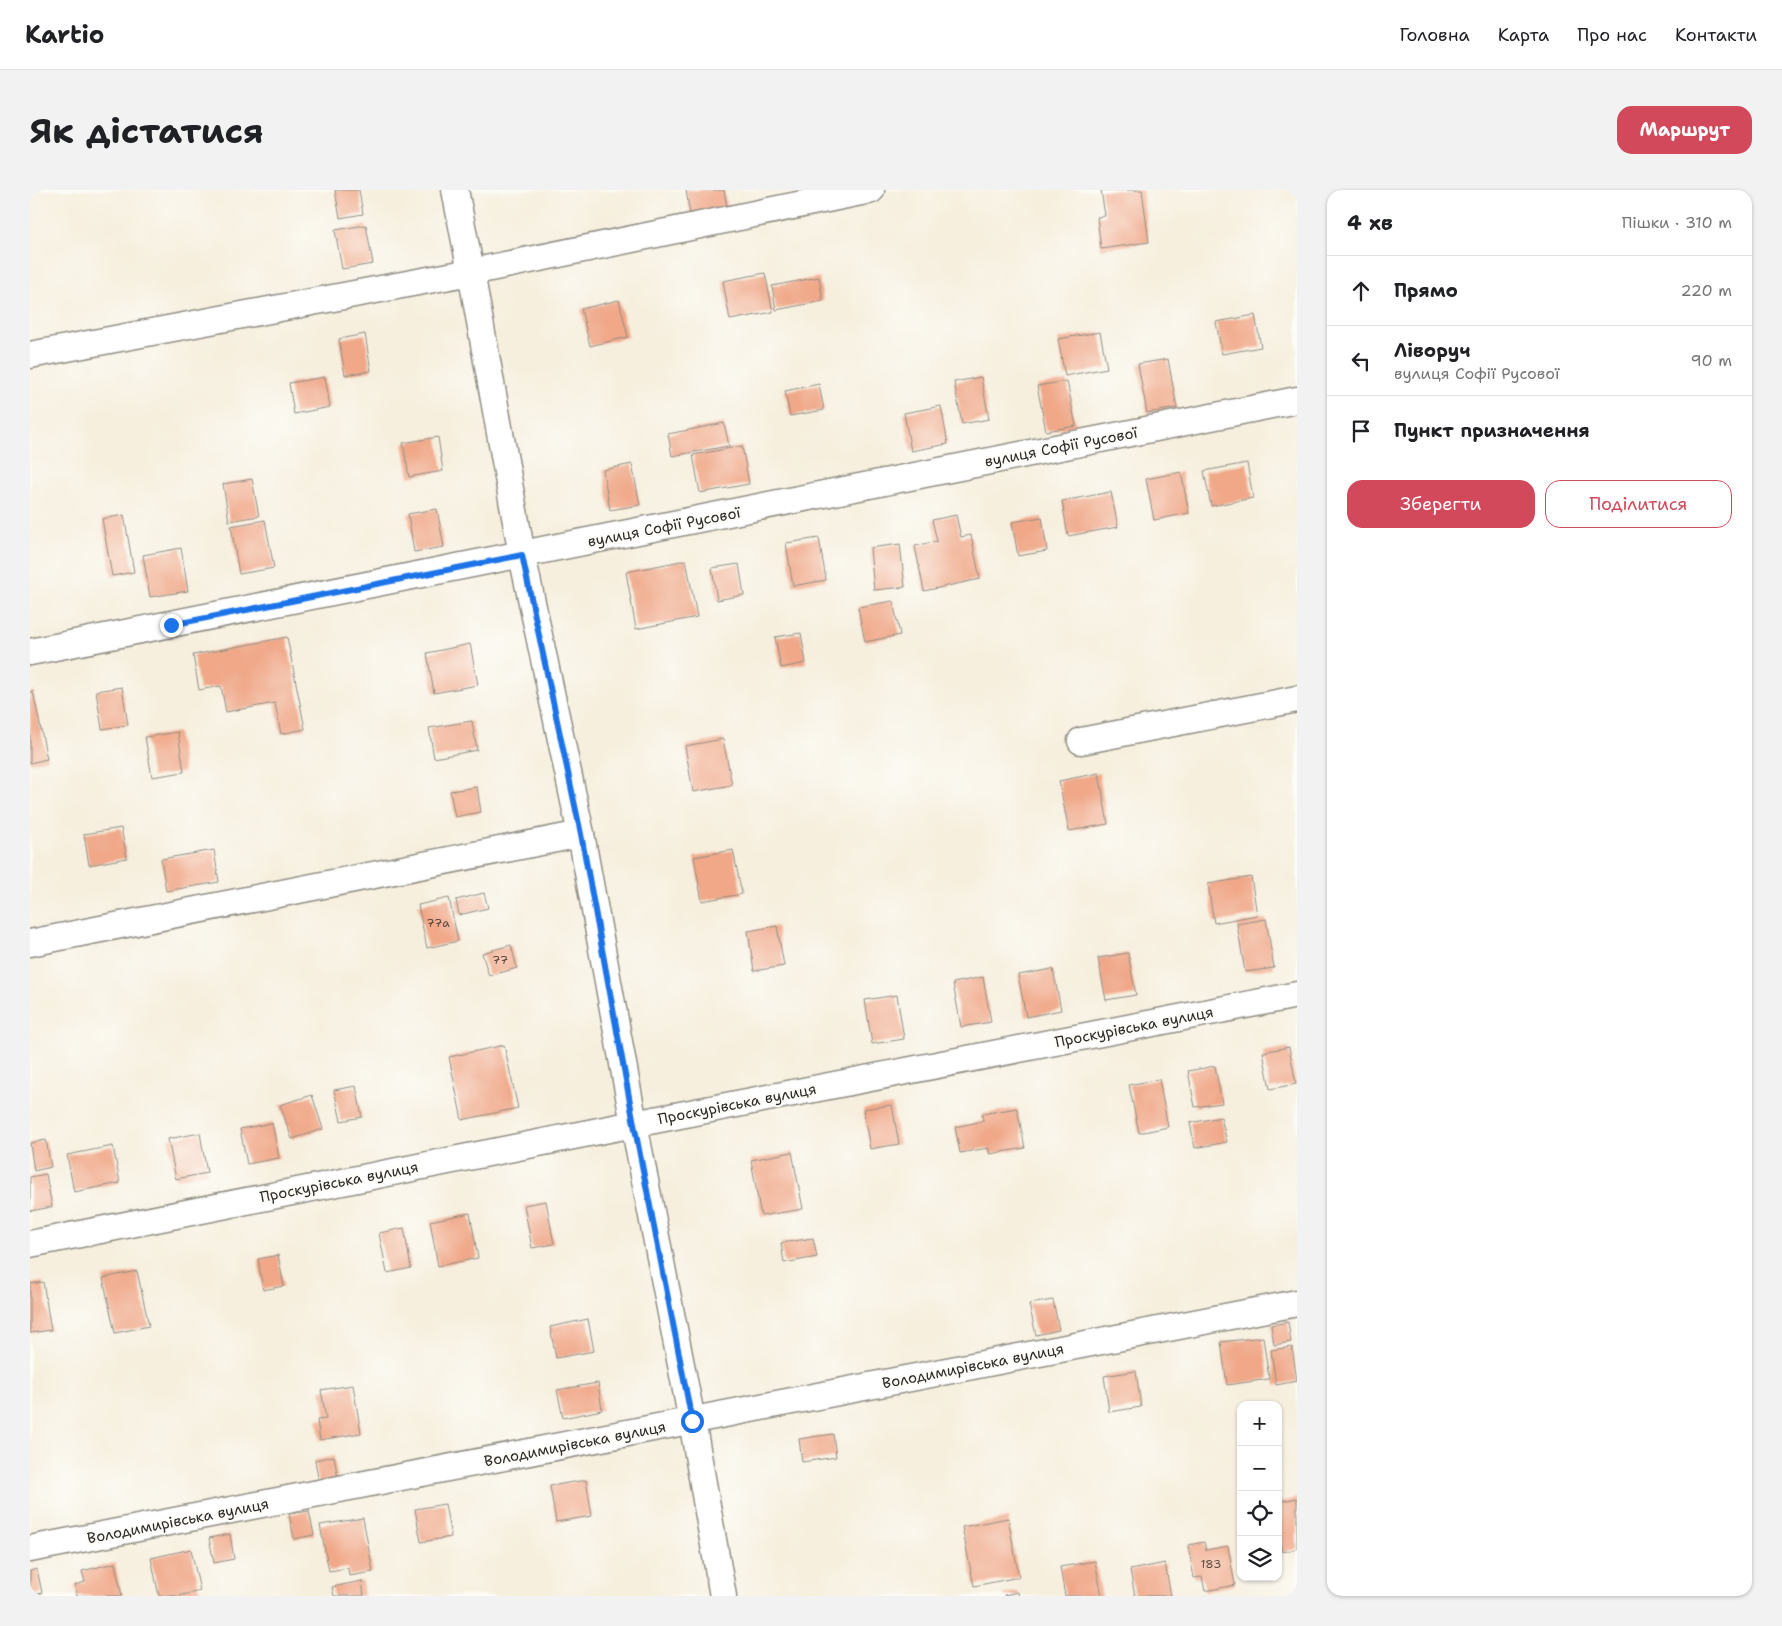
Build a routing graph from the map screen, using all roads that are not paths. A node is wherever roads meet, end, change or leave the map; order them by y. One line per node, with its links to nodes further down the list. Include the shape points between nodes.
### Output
1 (455, 190): 3 (street)
2 (871, 190): 3 (street)
3 (471, 272): 4 (street); 6 (street)
4 (30, 355)
5 (1297, 400): 6 (street, вулиця Софії Русової)
6 (522, 555): 7 (street, вулиця Софії Русової); 10 (street)
7 (30, 652)
8 (1297, 699): 9 (street)
9 (1081, 741)
10 (581, 834): 11 (street); 13 (street)
11 (30, 943)
12 (1297, 995): 13 (street, Проскурівська вулиця)
13 (634, 1124): 14 (street, Проскурівська вулиця); 16 (street)
14 (30, 1244)
15 (1297, 1303): 16 (street, Володимирівська вулиця)
16 (692, 1421): 17 (street, Володимирівська вулиця); 18 (street)
17 (30, 1550)
18 (723, 1596)

